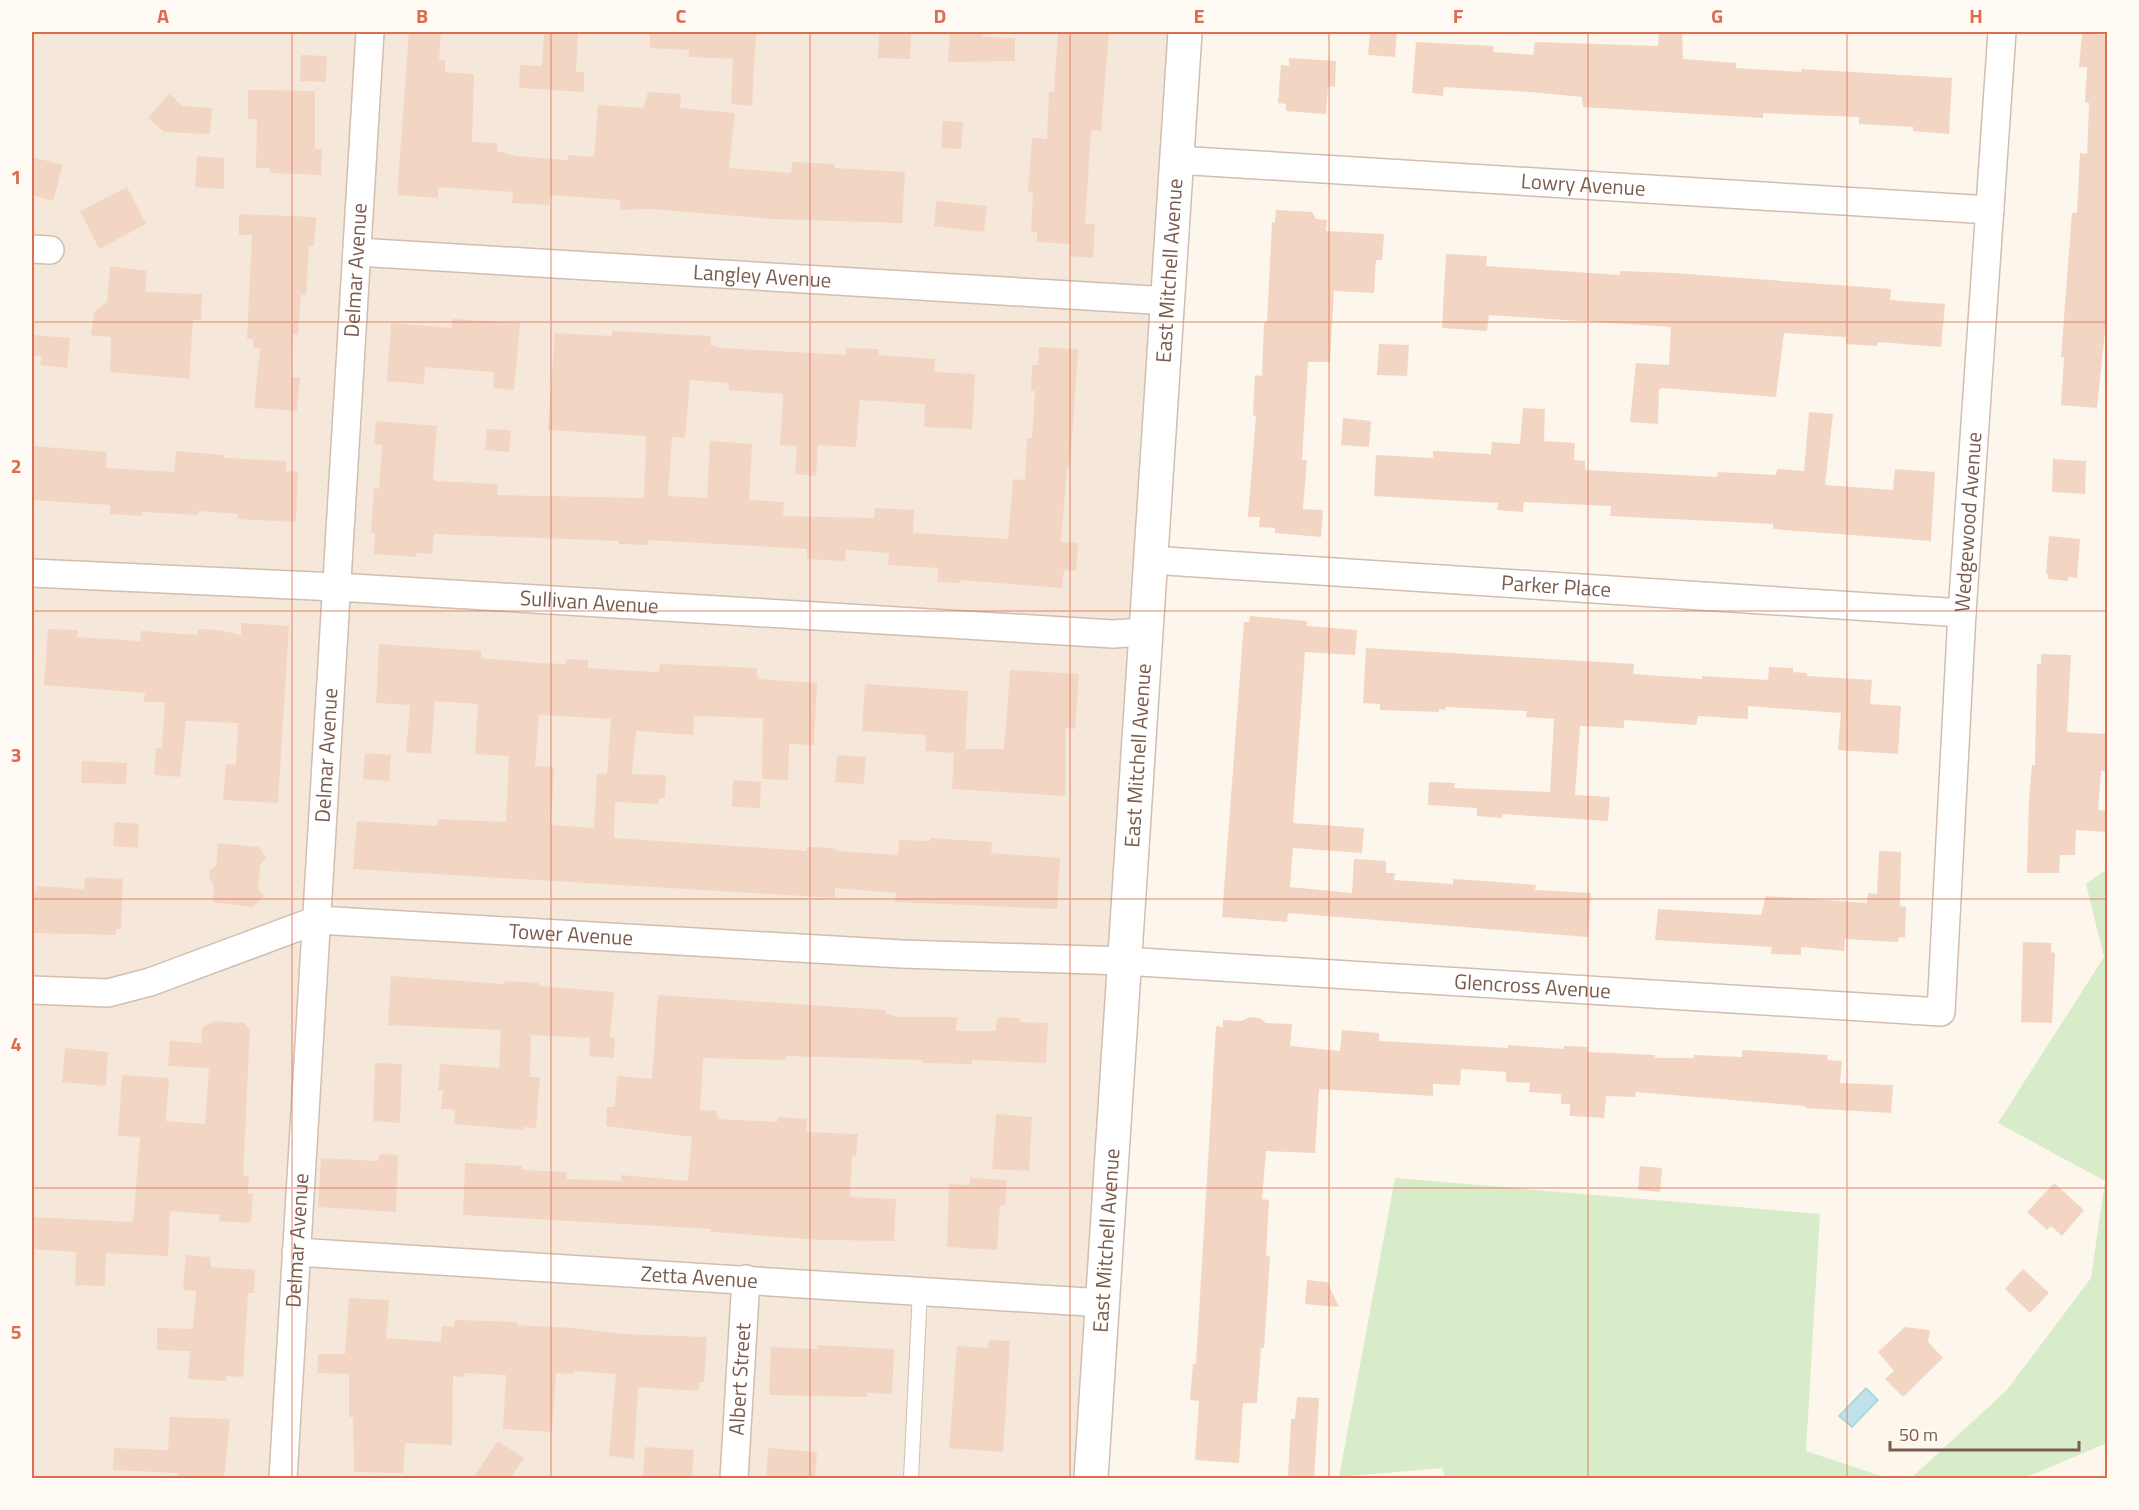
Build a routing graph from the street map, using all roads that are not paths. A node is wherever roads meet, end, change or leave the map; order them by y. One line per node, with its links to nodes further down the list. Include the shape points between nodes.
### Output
1 (370, 32): 6 (street, Delmar Avenue)
2 (1185, 32): 4 (street, East Mitchell Avenue)
3 (2002, 32): 5 (street, Wedgewood Avenue)
4 (1176, 160): 5 (street, Lowry Avenue); 7 (street, East Mitchell Avenue)
5 (1990, 210): 11 (street, Wedgewood Avenue)
6 (357, 252): 7 (street, Langley Avenue); 10 (street, Delmar Avenue)
7 (1168, 301): 8 (street, East Mitchell Avenue)
8 (1151, 560): 11 (street, Parker Place); 12 (street, East Mitchell Avenue)
9 (32, 573): 10 (street, Sullivan Avenue)
10 (337, 587): 12 (street, Sullivan Avenue, via 1101,633); 13 (street, Delmar Avenue)
11 (1962, 613): 16 (street, Wedgewood Avenue)
12 (1146, 632): 14 (street, East Mitchell Avenue)
13 (317, 920): 14 (street, Tower Avenue, via 902,954); 15 (street, Tower Avenue, via 150,982 108,993); 17 (street, Delmar Avenue)
14 (1124, 961): 16 (street, Glencross Avenue); 20 (street, East Mitchell Avenue)
15 (32, 990)
16 (1941, 1012)
17 (296, 1252): 18 (street, Zetta Avenue); 21 (street, Delmar Avenue)
18 (746, 1278): 19 (street, Zetta Avenue); 22 (street, Albert Street)
19 (920, 1290): 20 (street, Zetta Avenue); 23 (lane)
20 (1102, 1303): 24 (street, East Mitchell Avenue)
21 (283, 1479)
22 (734, 1479)
23 (911, 1479)
24 (1091, 1479)

